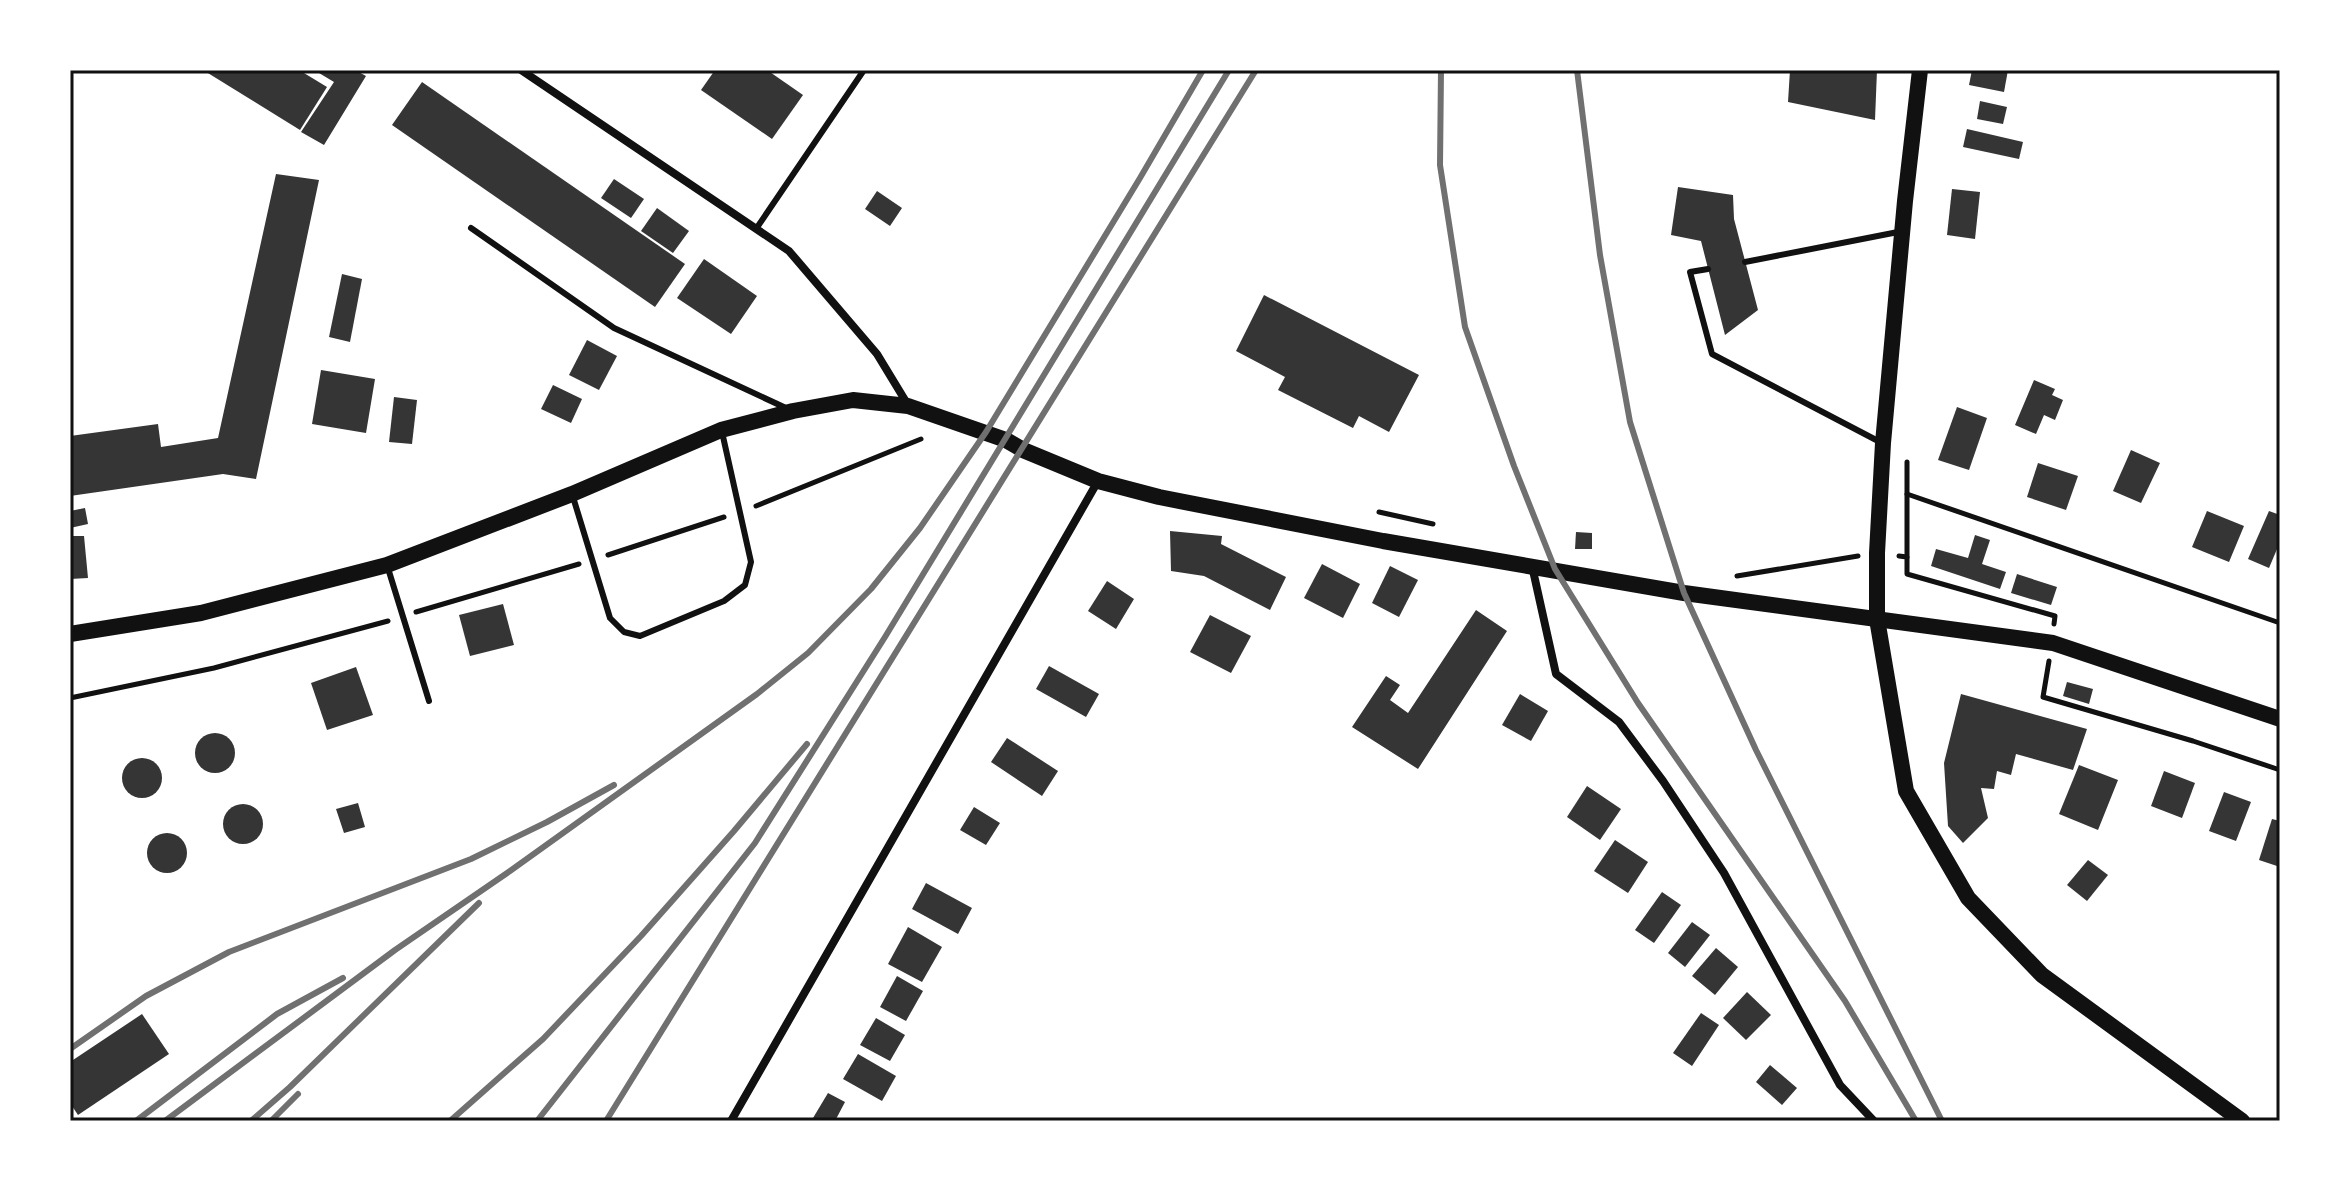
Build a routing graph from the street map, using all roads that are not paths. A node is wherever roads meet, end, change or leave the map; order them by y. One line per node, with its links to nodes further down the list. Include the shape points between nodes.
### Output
1 (521, 70): 5 (street)
2 (864, 70): 5 (lane)
3 (1920, 70): 6 (main road)
4 (471, 228): 10 (lane, via 614,328)
5 (756, 229): 9 (street, via 789,251 877,354)
6 (1902, 231): 7 (lane); 12 (main road)
7 (1745, 262)
8 (1708, 269): 12 (lane, via 1690,272 1712,354)
9 (908, 406): 10 (main road, via 853,400); 13 (main road, via 996,436)
10 (793, 411): 11 (main road)
11 (721, 430): 14 (main road); 14 (lane, via 751,562 745,585 724,601 640,636 624,632 610,618)
12 (1883, 443): 17 (main road)
13 (1098, 481): 16 (main road, via 1368,538); 21 (street)
14 (572, 494): 15 (main road)
15 (387, 565): 18 (main road, via 201,613); 19 (lane)
16 (1532, 565): 17 (main road, via 1684,593); 22 (street, via 1556,674 1619,722 1663,781 1724,873 1840,1085)
17 (1877, 619): 20 (main road, via 2053,643); 23 (main road, via 1906,791 1968,898 2042,975)
18 (70, 634)
19 (429, 701)
20 (2280, 719)
21 (731, 1121)
22 (1874, 1121)
23 (2242, 1121)

